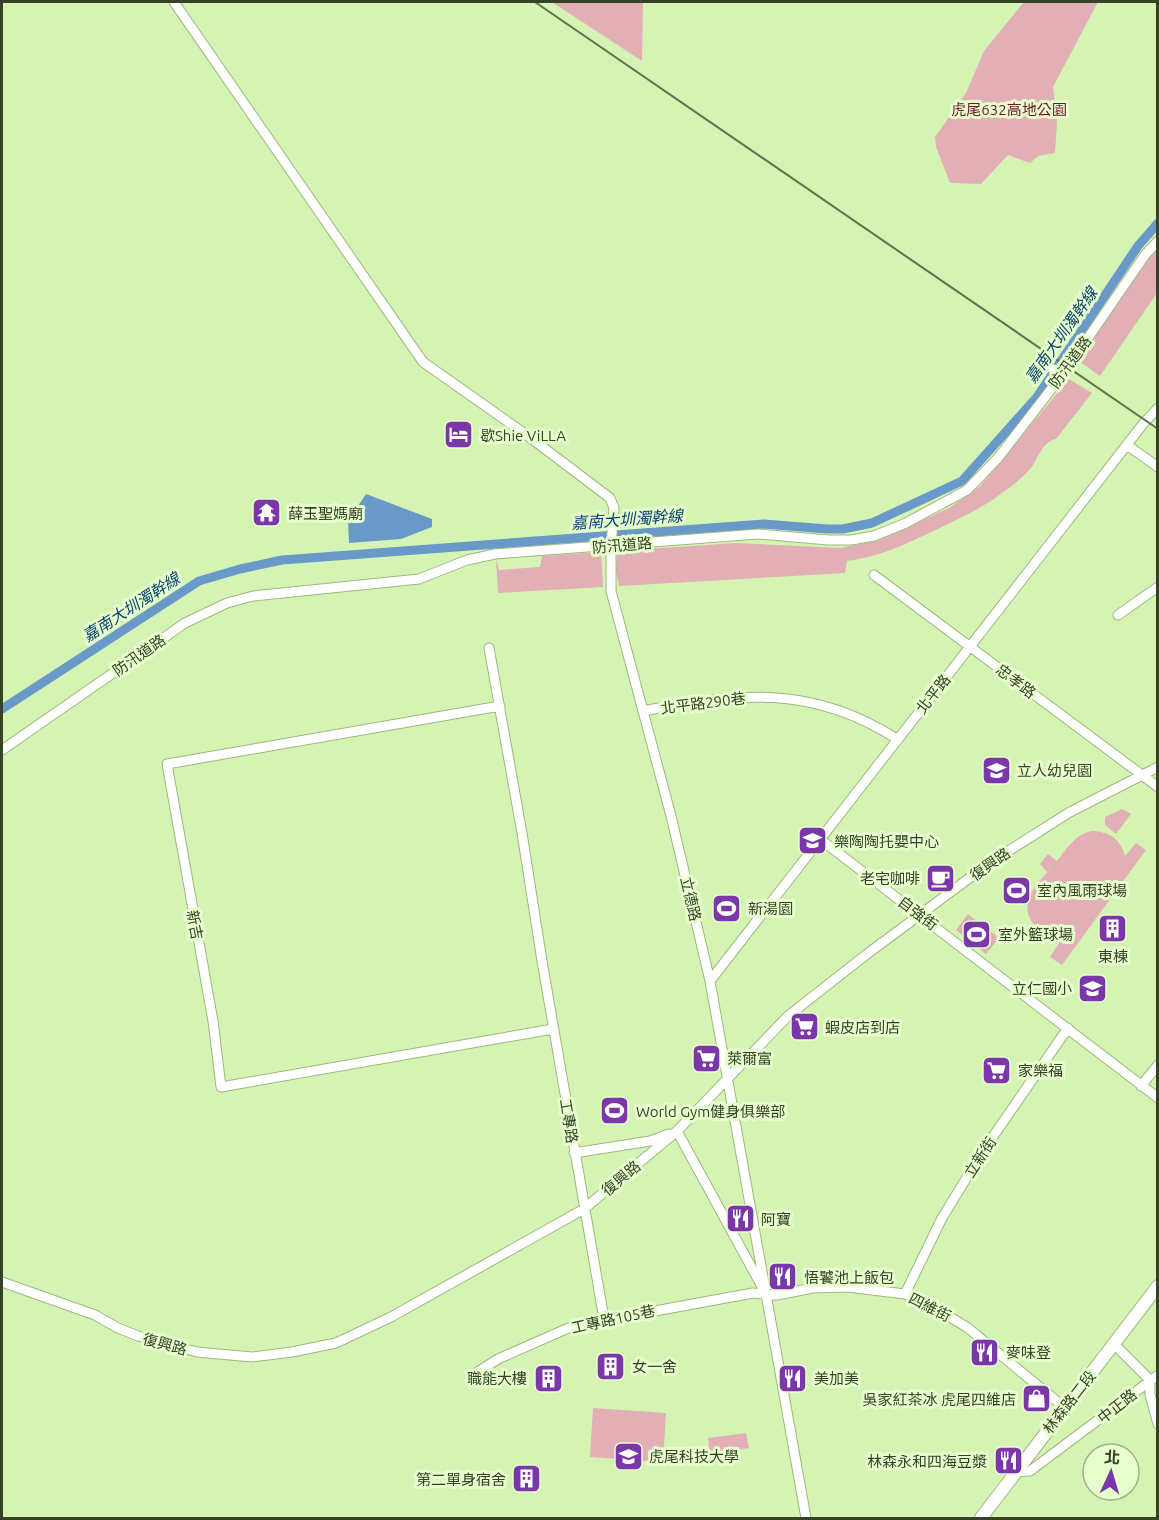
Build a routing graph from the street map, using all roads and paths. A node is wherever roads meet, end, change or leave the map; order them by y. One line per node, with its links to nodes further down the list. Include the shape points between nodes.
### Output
1 (174, 2): 8 (street, 立德路, via 423,362 610,498 614,508)
2 (1158, 241): 4 (street, 防汛道路)
3 (1045, 364): 4 (street)
4 (1062, 375): 8 (street, 防汛道路, via 998,458 967,490 874,536 828,540 758,534)
5 (1158, 408): 6 (street, 北平路)
6 (1127, 445): 7 (street); 12 (street, 北平路)
7 (1158, 467)
8 (611, 544): 15 (street, 立德路, via 611,591); 17 (street, 防汛道路, via 495,554 467,560 419,579 275,592 228,603 185,623)
9 (874, 575): 12 (street, 忠孝路)
10 (1158, 587): 11 (street)
11 (1118, 615)
12 (970, 646): 16 (street, 北平路); 19 (street, 忠孝路)
13 (489, 648): 14 (street, 工專路)
14 (500, 706): 25 (street, 工專路); 25 (street, 新吉, via 167,764 221,1087)
15 (643, 711): 16 (street, 北平路290巷, via 745,696 790,698 854,715); 23 (street, 立德路)
16 (897, 739): 21 (street, 北平路)
17 (2, 750)
18 (1158, 767): 19 (street, 復興路)
19 (1141, 775): 20 (street, 忠孝路); 22 (street, 復興路, via 1070,812 991,862)
20 (1158, 787)
21 (820, 839): 22 (street, 自強街); 23 (street, 北平路)
22 (920, 915): 24 (street, 自強街); 27 (street, 復興路, via 788,1016)
23 (710, 981): 27 (street, 立德路)
24 (1068, 1028): 28 (street, 自強街); 36 (street, 立新街, via 983,1150 942,1218)
25 (553, 1029): 31 (street, 工專路)
26 (1158, 1065): 28 (street)
27 (728, 1077): 30 (street, 復興路); 35 (street, 立德路)
28 (1141, 1086): 29 (street, 自強街)
29 (1158, 1098)
30 (677, 1131): 31 (street, 工專路, via 650,1141); 32 (street, 復興路); 35 (street)
31 (574, 1153): 32 (street)
32 (584, 1209): 33 (street, 復興路, via 391,1317 336,1343 268,1355 213,1355 173,1347); 37 (street)
33 (2, 1282)
34 (1158, 1286): 38 (main road, 林森路二段)
35 (766, 1294): 36 (street, 四維街, via 847,1287); 37 (street, 工專路105巷); 44 (street)
36 (905, 1294): 41 (street, 四維街, via 968,1328)
37 (604, 1318): 39 (street, 工專路105巷, via 526,1345)
38 (1113, 1343): 40 (street); 41 (main road, 林森路二段)
39 (471, 1376)
40 (1154, 1377): 42 (street, via 1150,1395); 43 (street, 中正路, via 1030,1471)
41 (1065, 1408): 43 (main road, 林森路二段)
42 (1158, 1424)
43 (1015, 1472): 45 (main road, 林森路二段)
44 (806, 1518)
45 (981, 1518)

